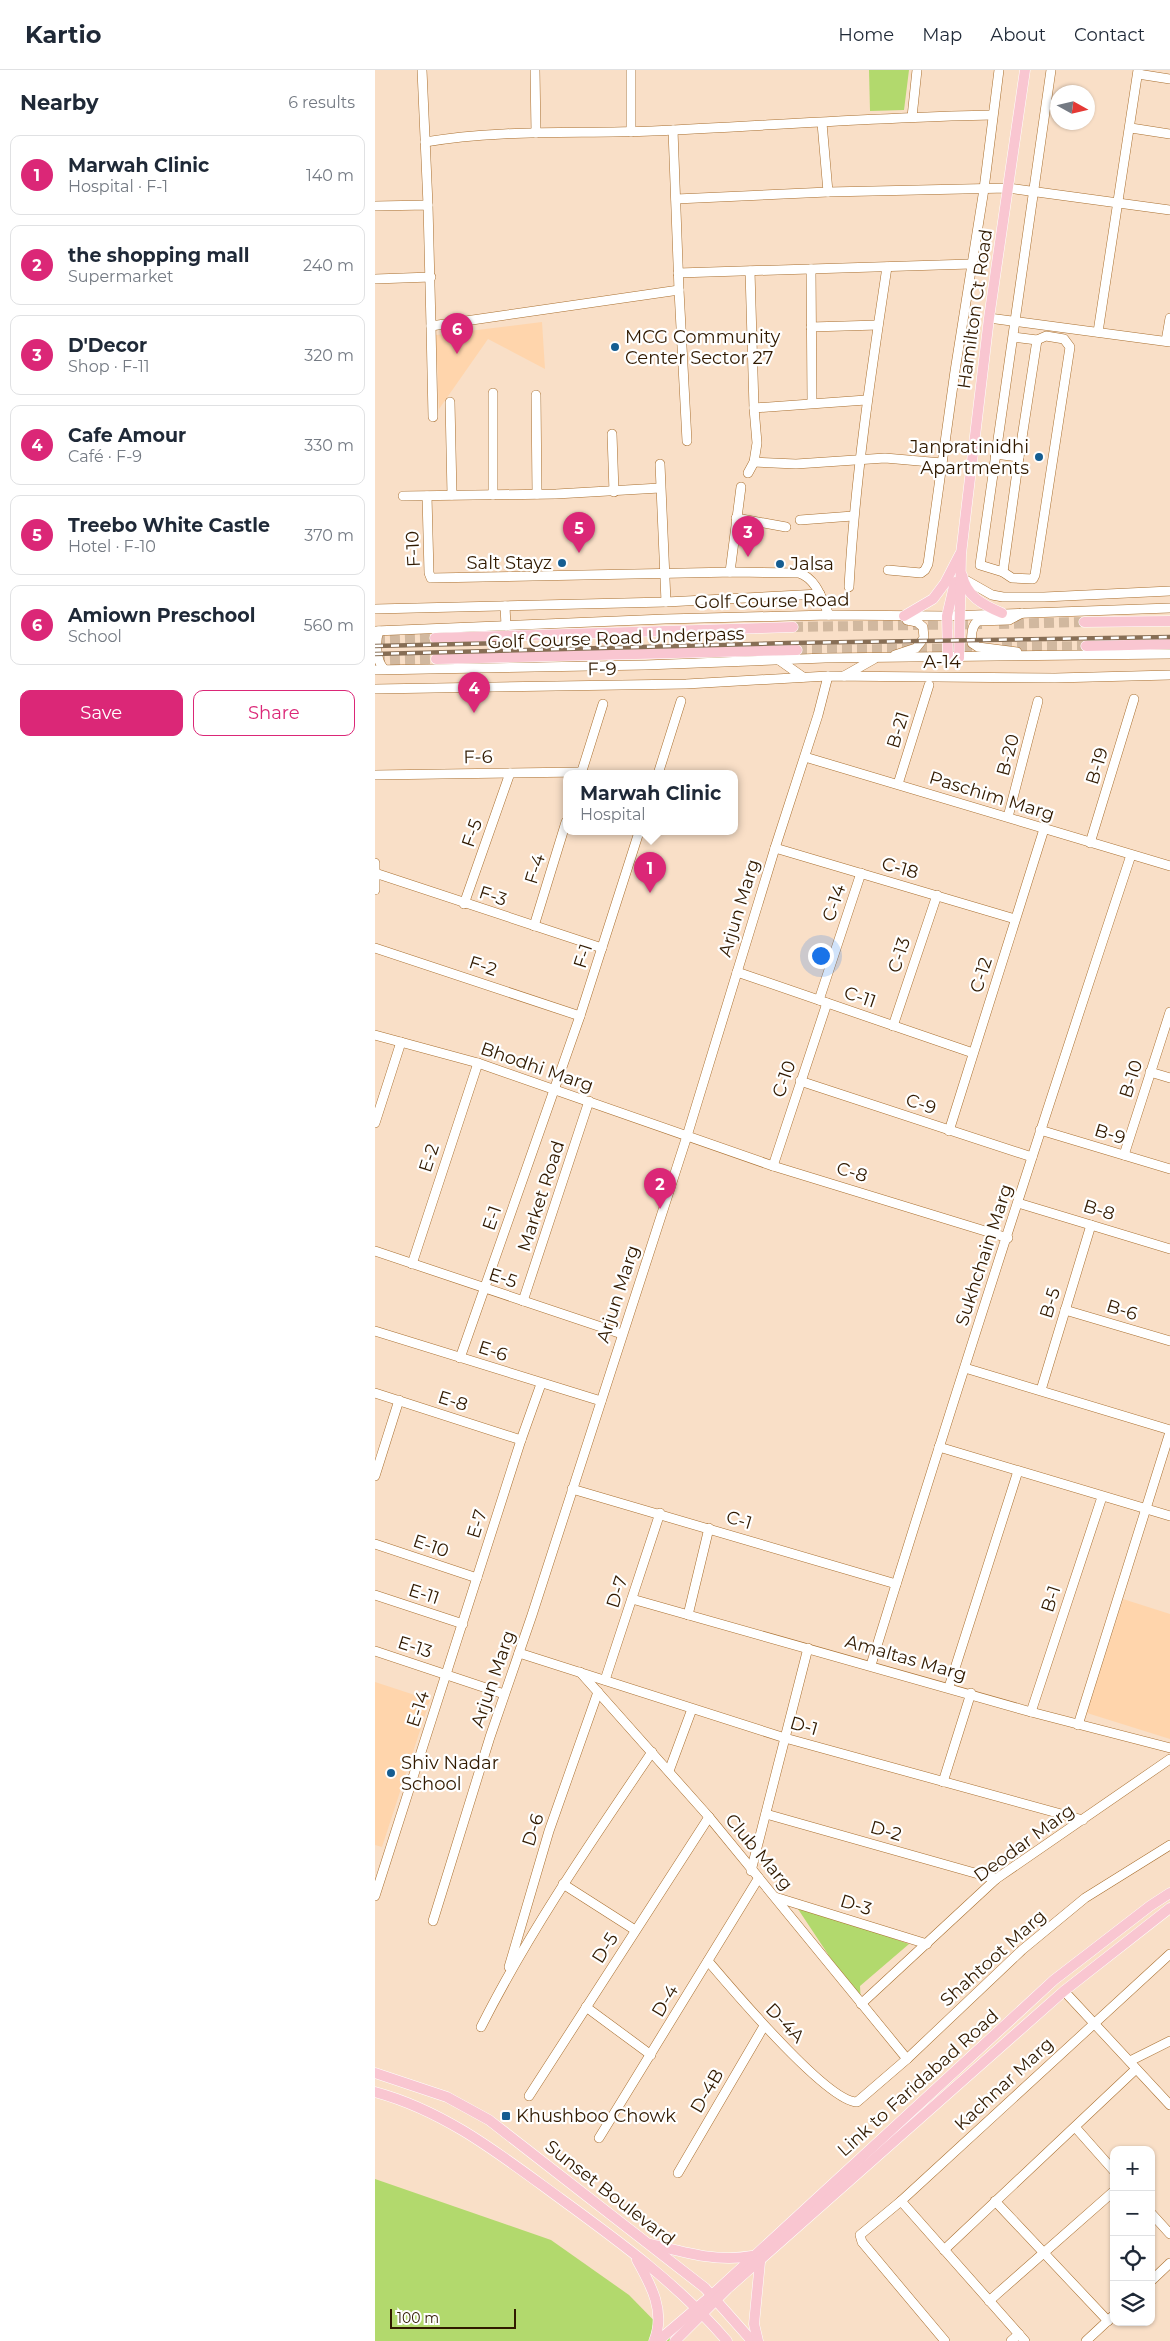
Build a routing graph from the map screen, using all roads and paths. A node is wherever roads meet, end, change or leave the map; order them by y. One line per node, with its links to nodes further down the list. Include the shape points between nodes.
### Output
1 (422, 70): 18 (street)
2 (535, 70): 16 (street)
3 (631, 70): 15 (street)
4 (917, 70): 11 (street)
5 (999, 70): 10 (street)
6 (1025, 70): 19 (main road, Hamilton Ct Road)
7 (1051, 70): 21 (street)
8 (1138, 72): 9 (street); 13 (street)
9 (1170, 79)
10 (991, 115): 11 (street); 20 (street)
11 (912, 117): 12 (street)
12 (822, 122): 14 (street); 22 (street)
13 (1131, 128): 17 (street); 24 (street)
14 (673, 130): 15 (street); 23 (street)
15 (631, 132): 16 (street)
16 (536, 133): 18 (street, via 462,136)
17 (1170, 134)
18 (425, 142): 25 (street)
19 (1008, 188): 20 (street); 21 (street); 36 (main road, Hamilton Ct Road)
20 (984, 189): 22 (street); 28 (street)
21 (1035, 191): 24 (street); 38 (street)
22 (828, 192): 23 (street)
23 (676, 199): 32 (street)
24 (1119, 204): 27 (street); 42 (street)
25 (428, 205): 26 (street); 33 (street)
26 (375, 206)
27 (1170, 210)
28 (971, 264): 29 (street); 60 (street)
29 (887, 266): 30 (street); 39 (street)
30 (811, 269): 31 (street); 41 (street)
31 (750, 271): 32 (street); 51 (street)
32 (678, 273): 35 (street)
33 (431, 277): 34 (street); 40 (street)
34 (375, 279)
35 (679, 290): 40 (street); 54 (street)
36 (989, 318): 38 (street); 75 (main road, Hamilton Ct Road)
37 (1170, 318): 45 (street)
38 (1015, 320): 42 (street); 43 (street)
39 (878, 324): 41 (street); 48 (street)
40 (431, 326): 52 (street)
41 (811, 327): 50 (street)
42 (1098, 332): 45 (street)
43 (1013, 337): 44 (street); 55 (street)
44 (1037, 340): 56 (street); 78 (street, via 1046,336 1064,339 1070,347 1035,575 1028,580 1007,576)
45 (1168, 342)
46 (493, 393): 68 (street)
47 (536, 395): 66 (street)
48 (866, 400): 50 (street); 58 (street)
49 (450, 402): 67 (street)
50 (812, 402): 51 (street)
51 (753, 408): 59 (street, via 757,443)
52 (433, 417)
53 (612, 434): 65 (street)
54 (687, 441)
55 (997, 444): 56 (street); 57 (street)
56 (1019, 452): 57 (street); 78 (street)
57 (995, 454): 78 (street, via 980,565)
58 (859, 459): 59 (street, via 796,464); 60 (street); 71 (street)
59 (754, 462): 62 (street)
60 (942, 463): 76 (street, via 925,570 921,573)
61 (660, 464): 64 (street)
62 (747, 472)
63 (741, 487): 72 (street)
64 (660, 488): 65 (street); 79 (street)
65 (614, 492): 66 (street)
66 (537, 494): 68 (street)
67 (452, 495): 68 (street); 70 (street)
68 (493, 495)
69 (403, 496): 70 (street)
70 (427, 496): 79 (street, F-10, via 431,578)
71 (853, 516): 73 (street); 81 (street)
72 (736, 518): 74 (street); 77 (street)
73 (800, 520)
74 (786, 527)
75 (961, 554): 80 (main road); 93 (main road, Hamilton Ct Road); 95 (main road, via 933,599); 96 (main road, Hamilton Ct Road)
76 (888, 570)
77 (730, 572): 79 (street); 84 (street, via 799,573 810,579)
78 (1003, 572)
79 (665, 574): 85 (street)
80 (962, 578): 82 (street, via 992,595 1003,597); 91 (main road, via 979,604)
81 (849, 587)
82 (1133, 592): 83 (street); 87 (street)
83 (1170, 592)
84 (820, 594): 85 (street); 92 (street)
85 (666, 602): 86 (street)
86 (505, 606): 89 (street); 99 (street)
87 (1133, 608): 88 (street, Golf Course Road); 90 (street, Golf Course Road)
88 (1170, 608)
89 (375, 609)
90 (1023, 612): 91 (street, Golf Course Road); 107 (street, via 1009,620 976,622 971,638 978,647)
91 (1001, 613): 93 (street, Golf Course Road)
92 (829, 615): 94 (street, Golf Course Road); 99 (street, Golf Course Road)
93 (959, 615): 96 (street, Golf Course Road); 111 (main road, Hamilton Ct Road)
94 (890, 616): 95 (street, Golf Course Road); 109 (street, via 917,622 923,627 924,634 916,648)
95 (904, 616): 96 (street, Golf Course Road)
96 (947, 616): 110 (main road, Hamilton Ct Road)
97 (1170, 621): 98 (main road)
98 (1084, 622)
99 (505, 626): 101 (street, Golf Course Road)
100 (793, 627): 102 (main road, Golf Course Road Underpass)
101 (377, 631): 114 (street)
102 (435, 638)
103 (1170, 644): 104 (main road)
104 (1086, 646)
105 (797, 650): 112 (main road, Golf Course Road Underpass)
106 (1170, 654): 107 (street)
107 (1023, 656): 111 (street)
108 (876, 658): 109 (street); 113 (street); 117 (street)
109 (891, 658): 110 (street)
110 (948, 658): 111 (street)
111 (959, 658)
112 (436, 659)
113 (779, 660): 114 (street); 118 (street)
114 (379, 670)
115 (1170, 675): 117 (street, A-14, via 1055,678)
116 (828, 676): 117 (street, A-14); 118 (street, F-9); 125 (street, Arjun Marg)
117 (843, 676)
118 (803, 677): 120 (street, F-9, via 686,684)
119 (929, 685): 131 (street, B-21)
120 (375, 689)
121 (1134, 698): 136 (street, B-19)
122 (681, 701): 127 (street)
123 (1039, 701): 132 (street, B-20)
124 (603, 704): 126 (street)
125 (805, 756): 131 (street, Paschim Marg); 137 (street, Arjun Marg)
126 (582, 770)
127 (658, 770)
128 (510, 773): 129 (street, F-6); 130 (street, F-6); 145 (street, F-5)
129 (563, 773)
130 (375, 775)
131 (898, 784): 132 (street, Paschim Marg)
132 (1008, 817): 133 (street, Paschim Marg)
133 (1044, 829): 136 (street, Paschim Marg); 146 (street, C-12)
134 (563, 832): 147 (street, F-4)
135 (638, 835): 149 (street, F-1)
136 (1090, 843): 138 (street, Paschim Marg)
137 (775, 848): 142 (street, C-18); 150 (street, Arjun Marg)
138 (1131, 855): 140 (street, Paschim Marg); 165 (street, Sukhchain Marg)
139 (375, 863): 141 (street)
140 (1170, 866)
141 (375, 873): 143 (street); 145 (street, F-3)
142 (861, 873): 144 (street, C-18); 151 (street, C-14)
143 (375, 890)
144 (937, 896): 146 (street, C-18); 154 (street, C-13)
145 (464, 904): 147 (street, F-3)
146 (1015, 918): 157 (street, C-12)
147 (534, 926): 149 (street, F-3)
148 (375, 948): 153 (street, F-2)
149 (602, 948): 153 (street, F-1)
150 (737, 972): 151 (street, C-11); 167 (street, Arjun Marg)
151 (823, 1002): 154 (street, C-11); 161 (street, C-10)
152 (1170, 1012): 159 (street, B-10)
153 (581, 1016): 162 (street, F-1)
154 (893, 1026): 157 (street, C-11)
155 (375, 1035): 156 (street, Bhodhi Marg)
156 (401, 1042): 158 (street, Bhodhi Marg); 164 (street)
157 (973, 1053): 166 (street, C-12)
158 (478, 1063): 162 (street, Bhodhi Marg); 177 (street, E-2)
159 (1150, 1072): 160 (street); 168 (street, B-10)
160 (1170, 1078)
161 (800, 1081): 166 (street, C-9); 170 (street, C-10)
162 (553, 1088): 163 (street, Bhodhi Marg); 178 (street, E-1)
163 (589, 1101): 167 (street, Bhodhi Marg); 179 (street, Market Road)
164 (375, 1123)
165 (1040, 1130): 168 (street, B-9); 169 (street, Sukhchain Marg)
166 (949, 1131): 169 (street, C-9)
167 (687, 1136): 170 (street, C-8); 182 (street, Arjun Marg)
168 (1124, 1155): 171 (street, B-9)
169 (1032, 1157): 172 (street, Sukhchain Marg)
170 (773, 1166): 174 (street, C-8)
171 (1170, 1169)
172 (1018, 1202): 173 (street, B-8); 174 (street, Sukhchain Marg)
173 (1091, 1225): 175 (street, B-8); 180 (street, B-5)
174 (1008, 1238): 185 (street, Sukhchain Marg)
175 (1170, 1249)
176 (375, 1251): 177 (street, E-5)
177 (412, 1264): 178 (street, E-5)
178 (485, 1289): 179 (street, E-5); 184 (street, E-1)
179 (523, 1301): 182 (street, E-5)
180 (1065, 1310): 183 (street, B-6); 187 (street, B-5)
181 (375, 1331): 184 (street, E-6)
182 (622, 1334): 190 (street, Arjun Marg)
183 (1170, 1341)
184 (460, 1358): 186 (street, E-6)
185 (965, 1368): 187 (street); 193 (street, Sukhchain Marg)
186 (541, 1384): 190 (street, E-6); 192 (street, E-7)
187 (1041, 1390): 191 (street)
188 (375, 1393): 189 (street, E-8)
189 (399, 1400): 192 (street, E-8); 195 (street)
190 (601, 1402): 196 (street, Arjun Marg)
191 (1170, 1431): 198 (street)
192 (521, 1440): 203 (street, E-7)
193 (939, 1447): 194 (street); 204 (street, Sukhchain Marg)
194 (1018, 1471): 197 (street); 216 (street)
195 (375, 1476)
196 (572, 1490): 199 (street, C-1); 211 (street, Arjun Marg)
197 (1102, 1497): 198 (street); 221 (street, B-1)
198 (1146, 1509): 200 (street); 222 (street)
199 (660, 1514): 201 (street, C-1); 206 (street, D-7)
200 (1170, 1516)
201 (709, 1528): 204 (street, C-1); 207 (street)
202 (375, 1544): 203 (street, E-10)
203 (477, 1578): 208 (street, E-7)
204 (896, 1584): 212 (street, Sukhchain Marg)
205 (375, 1596): 208 (street, E-11)
206 (632, 1599): 207 (street, Amaltas Marg); 215 (street, D-7)
207 (688, 1614): 209 (street, Amaltas Marg)
208 (463, 1624): 214 (street, E-7)
209 (808, 1648): 212 (street, Amaltas Marg); 223 (street)
210 (375, 1651): 214 (street, E-13)
211 (519, 1652): 213 (street, D-1); 219 (street, Arjun Marg)
212 (871, 1665): 216 (street, Amaltas Marg)
213 (580, 1672): 215 (street, D-1); 217 (street, Club Marg)
214 (446, 1674): 219 (street, E-13); 238 (street, E-14)
215 (605, 1680): 220 (street, D-1)
216 (949, 1687): 218 (street, Amaltas Marg)
217 (598, 1692): 225 (street, Club Marg); 246 (street, D-6, via 549,1831)
218 (971, 1693): 221 (street, Amaltas Marg); 228 (street)
219 (504, 1694): 241 (street, Arjun Marg)
220 (692, 1709): 223 (street, D-1); 227 (street)
221 (1031, 1712): 222 (street, Amaltas Marg)
222 (1078, 1724): 224 (street, Amaltas Marg)
223 (785, 1738): 228 (street, D-1); 229 (street)
224 (1170, 1748)
225 (652, 1752): 227 (street, Club Marg); 236 (street, D-6)
226 (1170, 1759): 231 (street, Deodar Marg)
227 (669, 1772): 230 (street, Club Marg)
228 (943, 1782): 231 (street, D-1)
229 (766, 1814): 233 (street); 235 (street, D-2)
230 (709, 1817): 233 (street, Club Marg); 242 (street, D-5)
231 (1083, 1820): 235 (street, Deodar Marg)
232 (1170, 1845): 255 (street, Shahtoot Marg, via 1085,1898 1022,1950)
233 (751, 1871): 234 (street, Club Marg)
234 (758, 1879): 239 (street, Club Marg); 245 (street, D-4)
235 (996, 1879): 243 (street, Deodar Marg)
236 (563, 1884): 242 (street); 246 (street, D-6)
237 (1170, 1893): 276 (main road, Link to Faridabad Road, via 1055,1980)
238 (375, 1896)
239 (775, 1897): 243 (street, D-3); 248 (street, Club Marg)
240 (1170, 1908): 247 (main road, Link to Faridabad Road)
241 (433, 1921)
242 (635, 1930): 249 (street, D-5)
243 (927, 1944): 248 (street, Deodar Marg)
244 (1170, 1954): 250 (street, Kachnar Marg)
245 (708, 1961): 251 (street, D-4A); 254 (street, D-4)
246 (505, 1979): 252 (street, D-6)
247 (1064, 1991): 250 (street); 276 (main road, Link to Faridabad Road)
248 (861, 2004): 255 (street, Club Marg)
249 (586, 2007): 254 (street); 260 (street, D-5)
250 (1095, 2023): 256 (street); 269 (street, Kachnar Marg)
251 (764, 2026): 261 (street, D-4A, via 813,2074); 266 (street, D-4B)
252 (481, 2027)
253 (1170, 2041): 256 (street)
254 (651, 2055): 264 (street, D-4)
255 (907, 2059): 261 (street, Shahtoot Marg, via 863,2099 857,2102)
256 (1129, 2061): 257 (street)
257 (1136, 2068): 262 (street); 263 (street)
258 (375, 2073): 272 (main road, Sunset Boulevard, via 447,2097 477,2112)
259 (375, 2092): 274 (main road, Sunset Boulevard, via 433,2113 478,2138)
260 (529, 2096)
261 (846, 2100)
262 (1170, 2105)
263 (1075, 2127): 265 (street); 268 (street)
264 (599, 2138)
265 (1110, 2166)
266 (678, 2173)
267 (1110, 2195): 275 (street)
268 (995, 2201): 273 (street); 275 (street)
269 (901, 2202): 273 (street); 285 (street, Kachnar Marg, via 859,2237)
270 (1155, 2217): 271 (street)
271 (1170, 2234)
272 (648, 2243): 276 (main road, via 709,2257); 279 (main road, Sunset Boulevard)
273 (944, 2250): 280 (street)
274 (632, 2251): 281 (main road, Sunset Boulevard); 286 (main road, via 656,2298)
275 (1044, 2253): 280 (street); 282 (street)
276 (756, 2259): 279 (main road, Link to Faridabad Road); 290 (main road, via 754,2318)
277 (1170, 2264): 278 (street)
278 (1155, 2277)
279 (714, 2297): 281 (main road, Link to Faridabad Road); 289 (main road, Sunset Boulevard)
280 (989, 2301): 284 (street)
281 (699, 2310): 286 (main road); 287 (main road); 288 (main road, Sunset Boulevard)
282 (1110, 2317)
283 (1110, 2319): 292 (street)
284 (1022, 2338): 291 (street)
285 (943, 2340)
286 (656, 2341)
287 (675, 2341)
288 (727, 2341)
289 (752, 2341)
290 (758, 2341)
291 (1011, 2341)
292 (1086, 2341)

